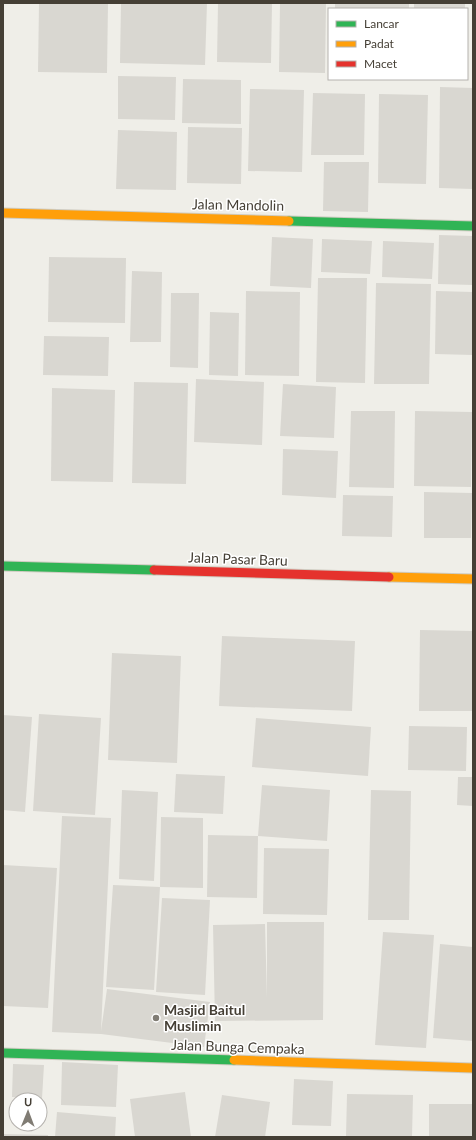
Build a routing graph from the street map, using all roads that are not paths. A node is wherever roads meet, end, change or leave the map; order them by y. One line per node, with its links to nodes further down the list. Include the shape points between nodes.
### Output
1 (3, 213): 2 (street, Jalan Mandolin)
2 (473, 226)
3 (3, 566): 4 (street, Jalan Pasar Baru)
4 (473, 579)
5 (3, 1053): 6 (street, Jalan Bunga Cempaka)
6 (473, 1068)

